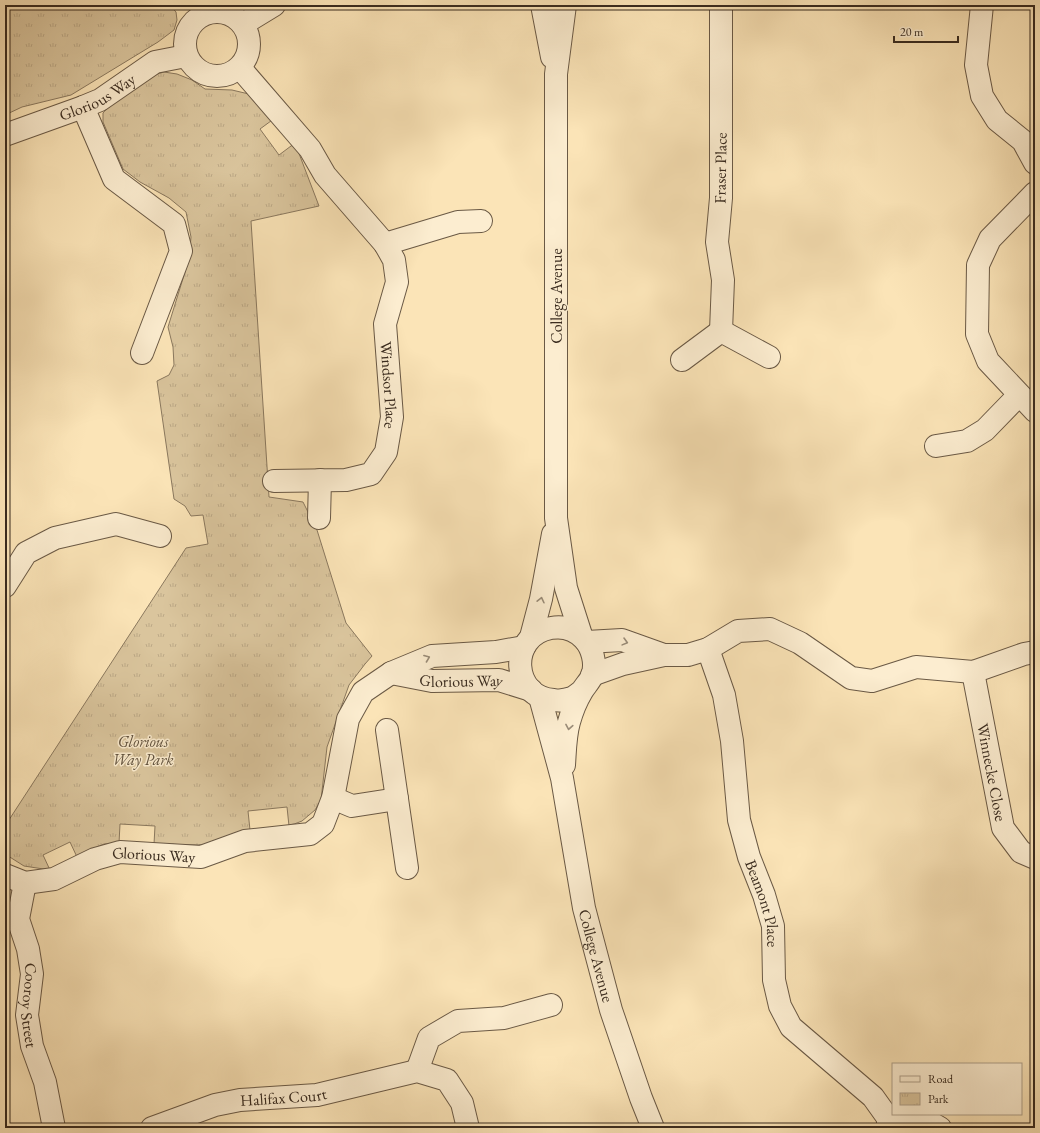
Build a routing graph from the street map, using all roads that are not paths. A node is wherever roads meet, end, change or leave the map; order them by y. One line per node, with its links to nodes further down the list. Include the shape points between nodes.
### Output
1 (274, 5): 7 (street)
2 (542, 5): 10 (street, College Avenue)
3 (565, 5): 10 (street, College Avenue)
4 (721, 5): 17 (street, Fraser Place, via 721,198 717,242 723,280)
5 (982, 5): 13 (street, via 976,65 982,96 997,120 1023,141)
6 (194, 11): 7 (street, via 225,13); 8 (street, via 193,22 184,42)
7 (243, 24): 9 (street, via 250,47)
8 (186, 56): 9 (street, via 200,72 210,76 230,74); 11 (street, Glorious Way, via 155,62 100,100)
9 (240, 68): 16 (street, Windsor Place, via 310,149 325,175)
10 (556, 74): 27 (street, College Avenue)
11 (83, 107): 12 (street, Glorious Way); 18 (street, via 114,179 174,224 181,250)
12 (5, 135)
13 (1035, 163)
14 (1035, 193): 21 (street, via 990,238 978,265 977,334 988,361)
15 (481, 221): 16 (street, via 458,222)
16 (385, 244): 24 (street, Windsor Place, via 394,260 397,282 385,324 392,417 386,452 371,474 346,480)
17 (721, 331): 19 (street); 20 (street)
18 (142, 353)
19 (769, 357)
20 (682, 360)
21 (1019, 395): 22 (street); 23 (street, via 985,430 967,441)
22 (1035, 411)
23 (936, 446)
24 (320, 480): 25 (street, Windsor Place); 26 (street)
25 (274, 481)
26 (319, 518)
27 (556, 518): 30 (street, College Avenue, via 566,588); 31 (street, College Avenue, one-way to 27, via 541,599)
28 (160, 536): 29 (street, via 116,524 54,538 26,553)
29 (5, 586)
30 (584, 638): 31 (street, via 572,630 559,627 541,630); 34 (street, one-way to 34, via 622,640); 37 (street, College Avenue, via 594,658)
31 (527, 642): 36 (street, Glorious Way, one-way to 31, via 432,656 496,652); 38 (street, College Avenue, via 521,656 520,669 524,680)
32 (708, 649): 34 (street, via 688,655); 35 (street, via 738,631 770,629 800,643 851,678 872,681 916,667); 49 (street, Beamont Place, via 724,695 732,741 739,820 773,926 774,980 780,1006 791,1027 873,1097)
33 (1035, 652): 35 (street)
34 (664, 656): 37 (street, via 623,664)
35 (973, 672): 43 (street, Winnecke Close, via 1003,828 1021,852)
36 (391, 673): 38 (street, Glorious Way, via 432,681 499,680); 41 (street, Glorious Way, via 363,692 348,719)
37 (587, 683): 38 (street, via 572,698 561,701 548,700); 40 (street, College Avenue, one-way to 40, via 569,723)
38 (536, 694): 40 (street, College Avenue)
39 (387, 730): 42 (street)
40 (562, 778): 53 (street, College Avenue, via 584,908 611,1010)
41 (333, 798): 42 (street, via 352,806); 46 (street, Glorious Way, via 323,824 310,834 245,841 201,857 120,852 95,859 54,879)
42 (396, 800): 44 (street)
43 (1035, 858)
44 (406, 868)
45 (5, 875): 46 (street, Glorious Way)
46 (25, 883): 50 (street, Cooroy Street, via 18,919 28,948 32,974 27,1015 32,1046 45,1082)
47 (551, 1005): 48 (street, via 504,1018 458,1022 429,1038)
48 (417, 1071): 51 (street, Halifax Court, via 317,1095 240,1100 215,1105); 52 (street, via 447,1080 462,1103)
49 (888, 1123): 54 (street, Beamont Place, via 923,1118)
50 (54, 1128)
51 (152, 1128)
52 (468, 1128)
53 (653, 1128)
54 (940, 1128)

